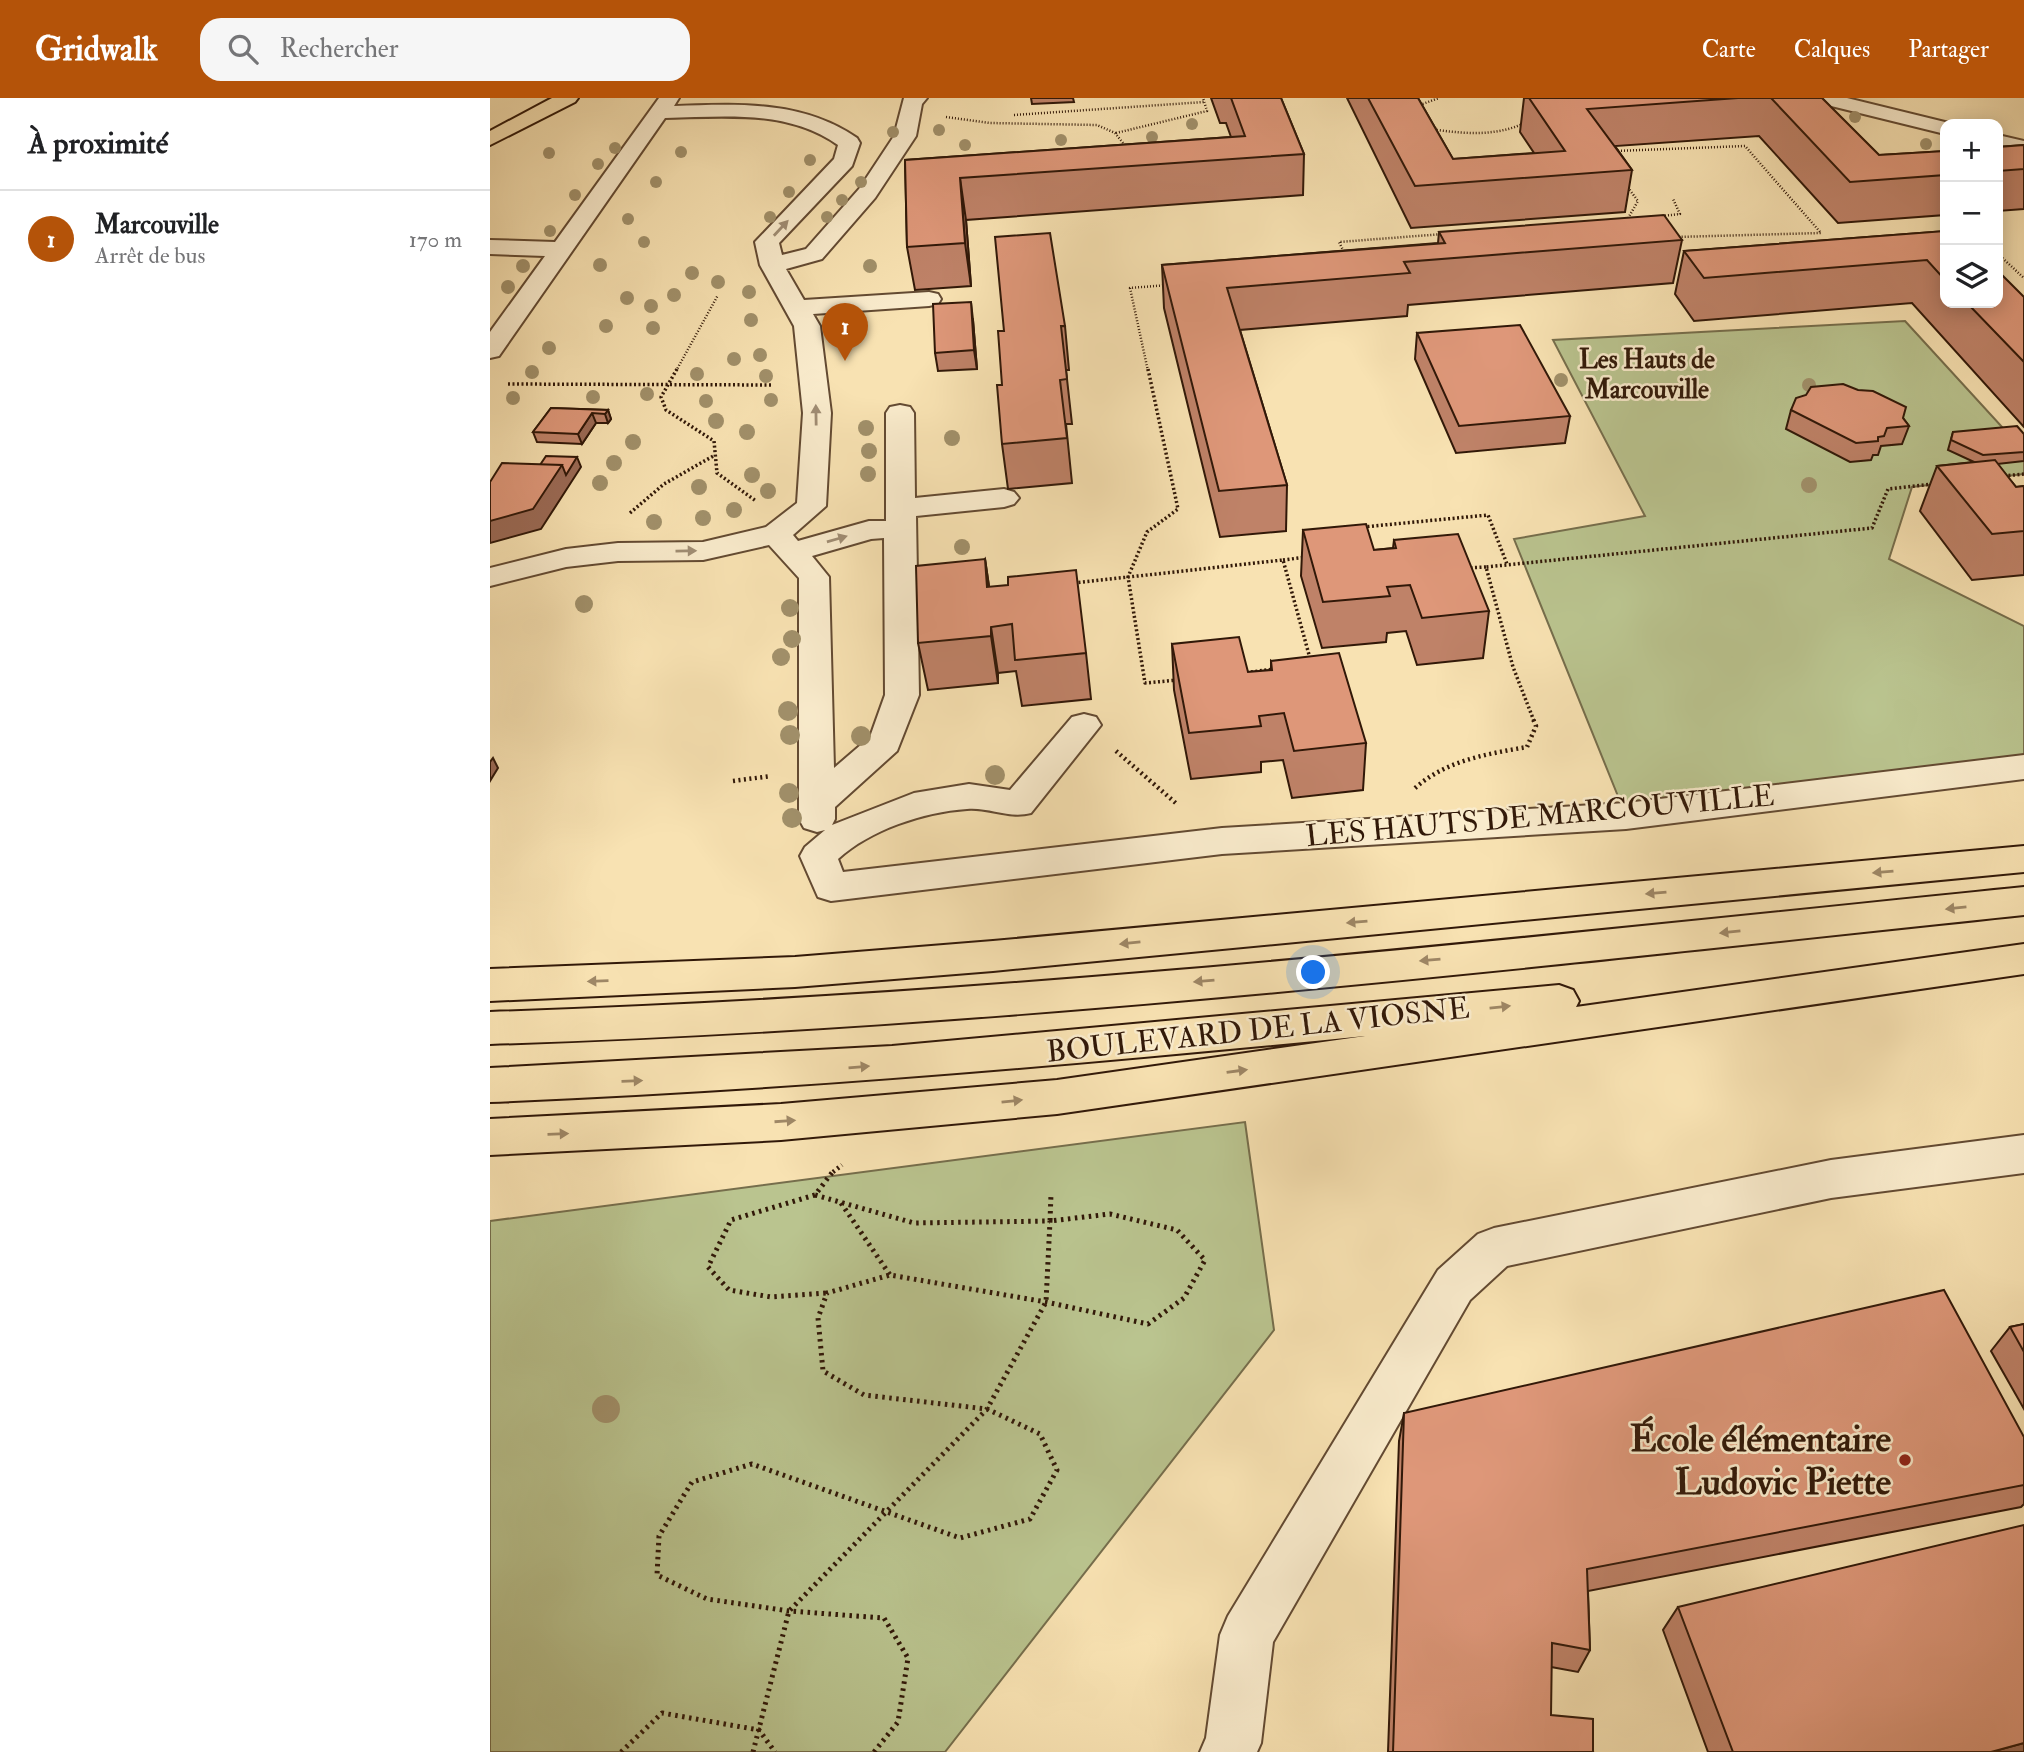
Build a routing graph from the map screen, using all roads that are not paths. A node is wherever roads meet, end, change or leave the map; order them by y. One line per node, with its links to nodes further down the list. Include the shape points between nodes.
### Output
1 (528, 98): 6 (main road)
2 (568, 98): 8 (main road)
3 (1822, 98): 7 (street)
4 (659, 103): 12 (street); 13 (street, one-way to 4, via 767,242 844,161 849,143 825,126 791,116)
5 (914, 108): 13 (street, via 900,145 874,183 814,254)
6 (490, 121)
7 (1940, 127)
8 (490, 139)
9 (2003, 142): 10 (street)
10 (2024, 148)
11 (490, 247): 12 (street)
12 (563, 249): 16 (street)
13 (772, 265): 15 (street)
14 (928, 308): 15 (street)
15 (802, 317): 20 (street, one-way to 15, via 817,413)
16 (490, 351)
17 (900, 413): 19 (street)
18 (1004, 498): 19 (street)
19 (890, 516): 20 (street); 20 (street, one-way to 19, via 869,530); 24 (street, via 902,695 886,743)
20 (791, 529): 21 (street, one-way to 20, via 566,558 703,551); 24 (street, via 814,577)
21 (490, 577)
22 (1084, 725): 25 (street, via 1018,804 969,796 914,806 842,835)
23 (2024, 767): 25 (street, LES HAUTS DE MARCOUVILLE, via 1626,816 1222,841 831,887)
24 (817, 803): 25 (street)
25 (818, 856)
26 (2024, 859): 29 (main road, one-way to 29, via 993,956 795,972)
27 (2024, 901): 30 (main road, BOULEVARD DE LA VIOSNE, one-way to 30, via 1021,998 809,1015)
28 (2024, 956): 31 (main road, BOULEVARD DE LA VIOSNE, one-way to 28, via 712,1077 945,1060); 32 (main road, one-way to 28, via 781,1122 1057,1097)
29 (490, 985)
30 (490, 1028)
31 (490, 1086)
32 (490, 1137)
33 (2024, 1154): 34 (street, via 1831,1179 1494,1248 1454,1286 1247,1635)
34 (1228, 1752)

